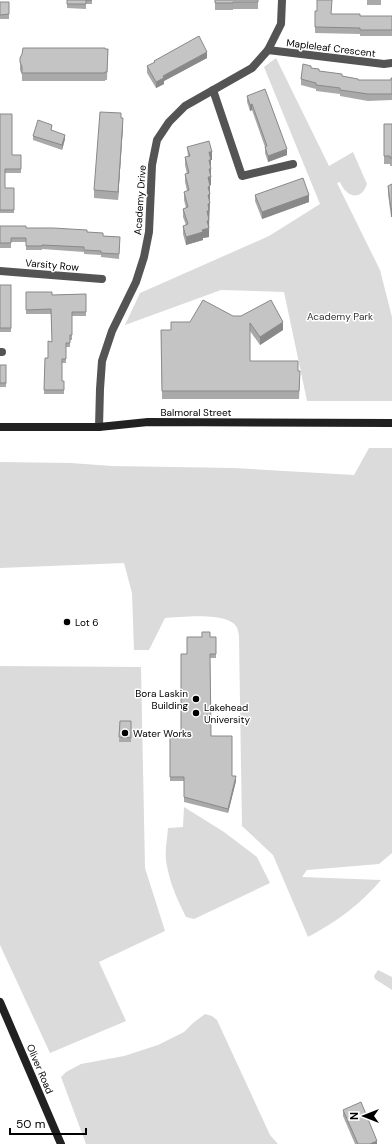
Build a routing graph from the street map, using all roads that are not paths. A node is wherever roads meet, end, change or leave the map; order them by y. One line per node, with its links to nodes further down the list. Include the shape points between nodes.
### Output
1 (282, 0): 2 (street, Academy Drive, via 281,24)
2 (268, 50): 3 (street, Mapleleaf Crescent, via 384,64); 4 (street, Academy Drive, via 252,68)
3 (392, 62)
4 (214, 90): 5 (street, via 242,176); 10 (street, Academy Drive, via 185,106 169,122 157,140 152,165 150,232 136,282 112,331 102,361)
5 (293, 164)
6 (0, 270): 7 (street, Varsity Row)
7 (102, 279)
8 (392, 424): 10 (main road, Balmoral Street, via 155,422)
9 (0, 427): 10 (main road, Balmoral Street)
10 (99, 427)
11 (0, 1002): 12 (main road, Oliver Road)
12 (61, 1144)

